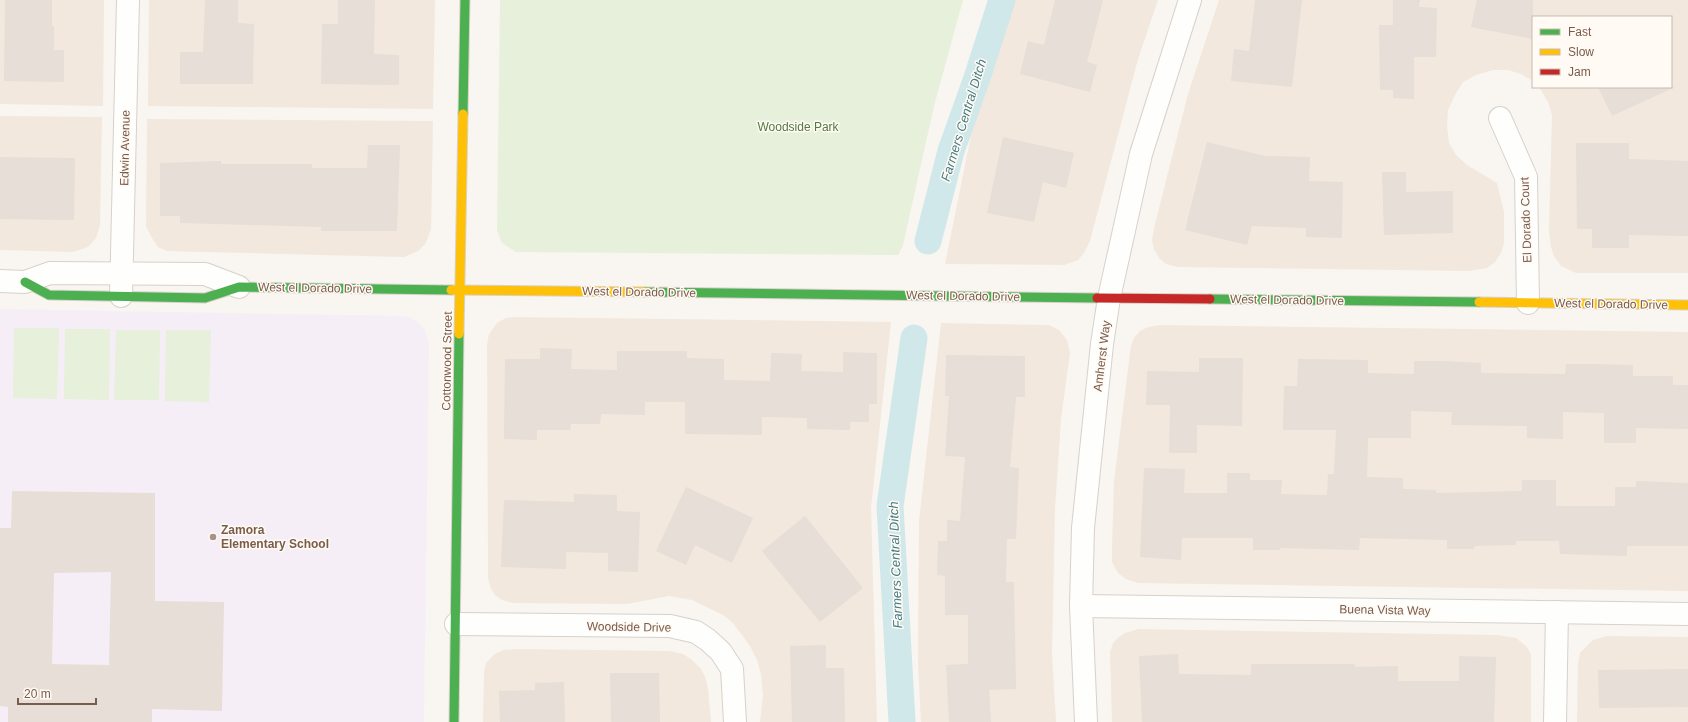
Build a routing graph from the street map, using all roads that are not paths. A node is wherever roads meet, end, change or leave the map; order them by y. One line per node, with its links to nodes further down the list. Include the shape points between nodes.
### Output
1 (128, 0): 5 (street, Edwin Avenue)
2 (465, 0): 9 (street, Cottonwood Street)
3 (1190, 0): 11 (street, Amherst Way, via 1141,154)
4 (1500, 118): 12 (street, El Dorado Court, via 1526,177)
5 (122, 273): 7 (street, West el Dorado Drive, via 50,273); 8 (street, West el Dorado Drive, via 205,274); 10 (street, Edwin Avenue)
6 (0, 281): 7 (street, West el Dorado Drive)
7 (25, 282): 10 (street, West el Dorado Drive, via 49,295)
8 (239, 287): 9 (street, West el Dorado Drive); 10 (street, West el Dorado Drive, via 205,298)
9 (461, 290): 11 (street, West el Dorado Drive); 17 (street, Cottonwood Street)
10 (121, 296)
11 (1109, 298): 12 (street, West el Dorado Drive); 14 (street, Amherst Way, via 1084,528)
12 (1528, 303): 13 (street, West el Dorado Drive)
13 (1688, 305)
14 (1081, 606): 15 (street, Buena Vista Way); 20 (street, Amherst Way)
15 (1557, 612): 16 (street, Buena Vista Way); 21 (street)
16 (1688, 614)
17 (456, 624): 18 (street, Cottonwood Street); 19 (street, Woodside Drive, via 670,626 696,632 721,652 732,669)
18 (454, 722)
19 (735, 722)
20 (1086, 722)
21 (1555, 722)

